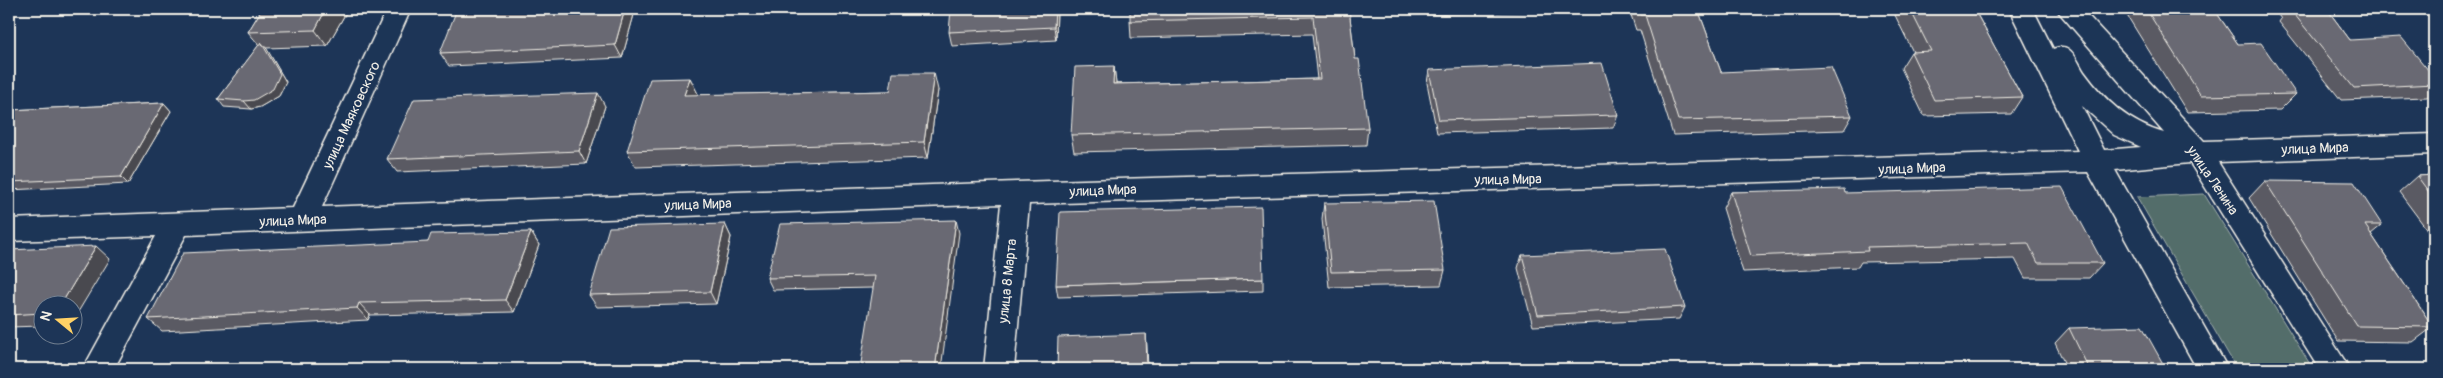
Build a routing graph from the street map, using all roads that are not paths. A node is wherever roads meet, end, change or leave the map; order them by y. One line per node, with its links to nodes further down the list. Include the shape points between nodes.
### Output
1 (399, 9): 9 (street, улица Маяковского)
2 (2021, 9): 7 (street)
3 (2026, 9): 6 (street, улица Мира, via 2087,95 2110,117 2135,134)
4 (2068, 9): 6 (street, улица Ленина)
5 (2434, 144): 6 (street, улица Мира)
6 (2196, 152): 7 (street, улица Мира); 15 (street, улица Ленина)
7 (2096, 161): 8 (street, улица Мира); 14 (street)
8 (1016, 193): 9 (street, улица Мира); 13 (street, улица 8 Марта)
9 (302, 220): 10 (street, улица Мира)
10 (178, 223): 11 (street, улица Мира); 12 (street)
11 (9, 230)
12 (98, 369)
13 (999, 369)
14 (2213, 369)
15 (2335, 369)

